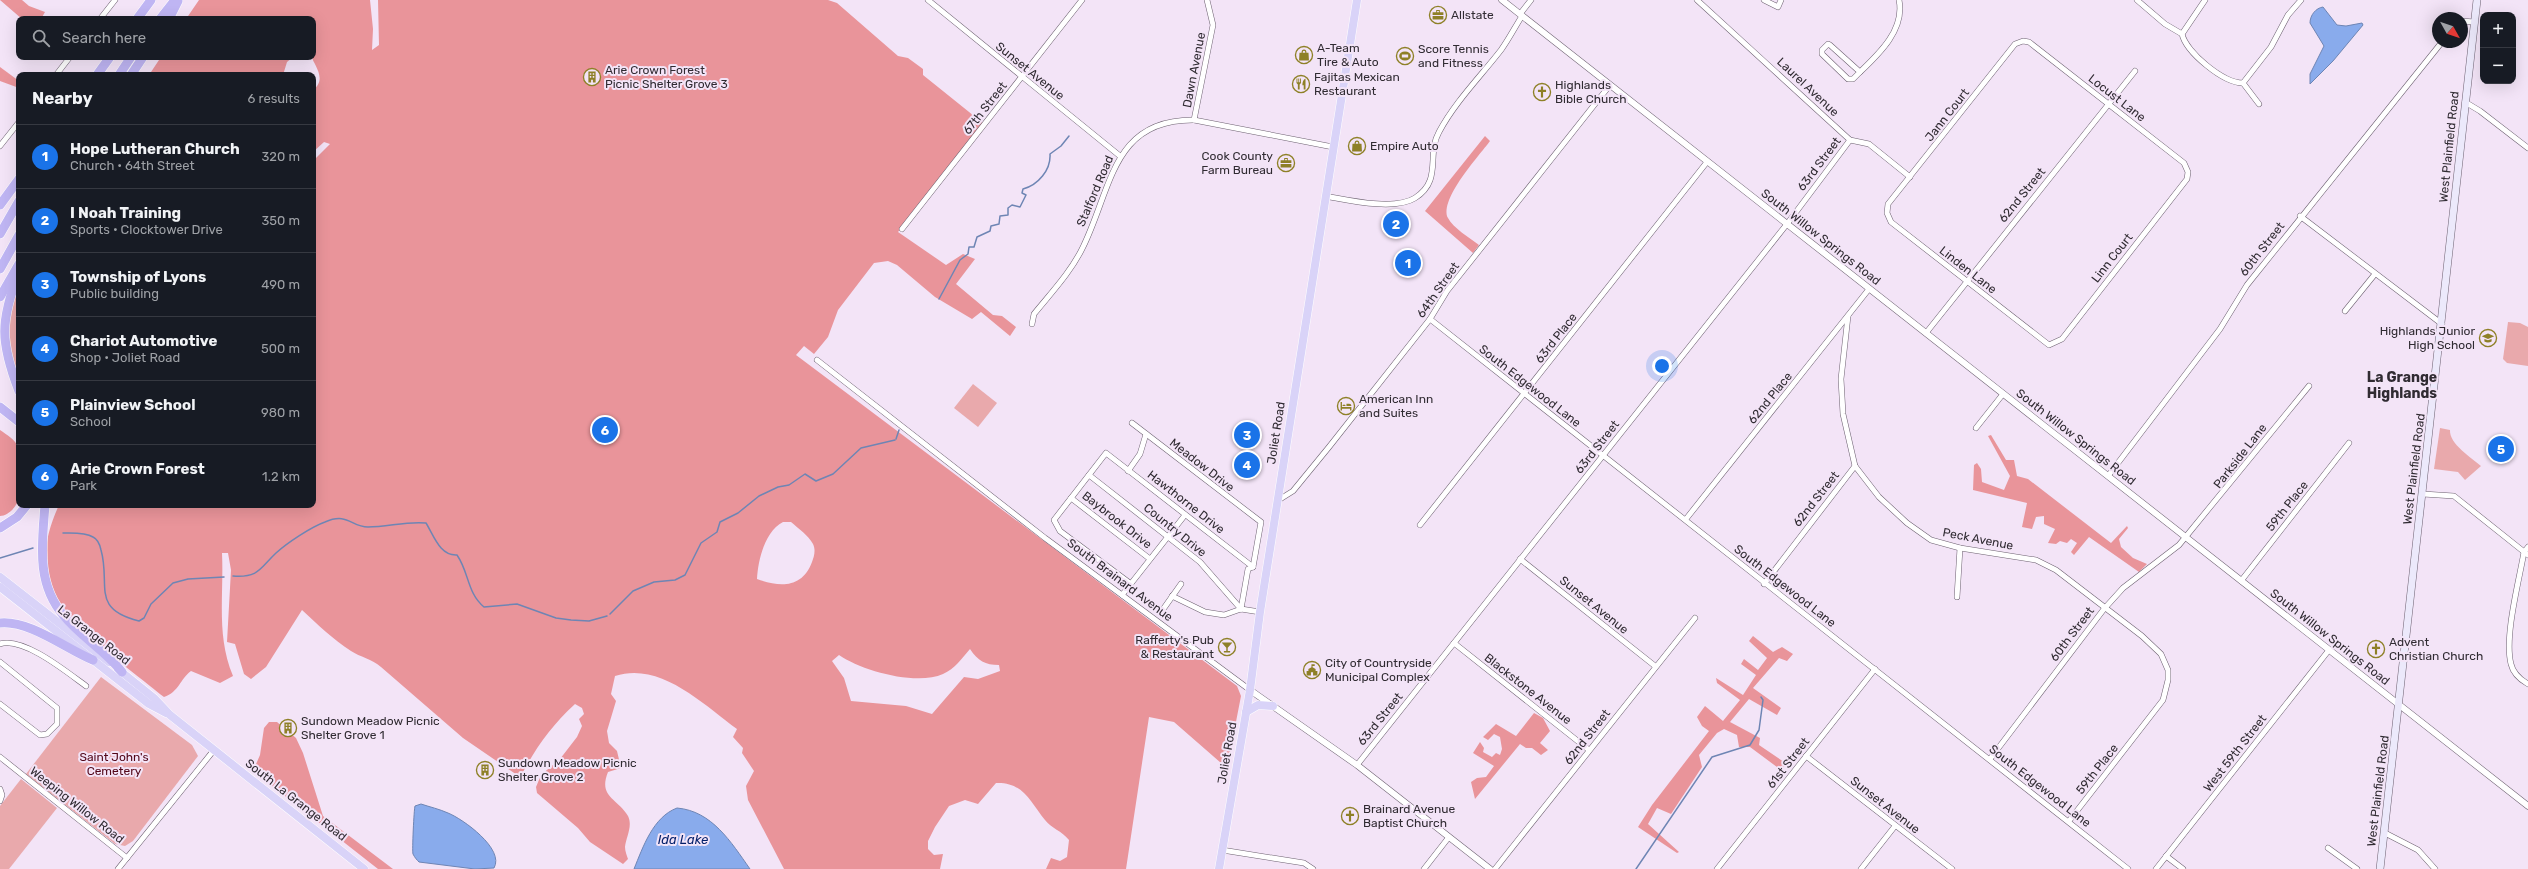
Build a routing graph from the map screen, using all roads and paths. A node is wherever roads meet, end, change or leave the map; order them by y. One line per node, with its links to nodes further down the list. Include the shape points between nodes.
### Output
1 (115, 0): 20 (street)
2 (151, 0): 21 (highway)
3 (175, 0): 22 (highway)
4 (179, 0): 23 (highway)
5 (928, 0): 39 (street, Sunset Avenue)
6 (1082, 0): 39 (street, 67th Street)
7 (1207, 0): 45 (street, Dawn Avenue, via 1213,25)
8 (1357, 0): 49 (main road, Joliet Road)
9 (1502, 0): 19 (street, South Willow Springs Road)
10 (1531, 0): 19 (street)
11 (1698, 0): 47 (street, Laurel Avenue)
12 (1764, 0): 13 (street, via 1778,7)
13 (1781, 0)
14 (1900, 0): 38 (street, via 1902,12 1897,28)
15 (2137, 0): 26 (street, via 2165,24)
16 (2205, 0): 26 (street)
17 (2301, 0): 40 (street, via 2288,15 2271,47)
18 (2477, 0): 25 (main road, West Plainfield Road)
19 (1521, 15): 41 (street, South Willow Springs Road); 56 (street, via 1502,48 1438,134 1432,177 1422,193 1410,201 1398,204 1359,202)
20 (102, 16)
21 (139, 16)
22 (162, 16)
23 (171, 16)
24 (2468, 22): 25 (street)
25 (2474, 22): 42 (main road, West Plainfield Road)
26 (2182, 34): 40 (street, via 2190,51 2228,80)
27 (2023, 41): 43 (street, Locust Lane, via 2029,42); 53 (street, Jann Court, via 2015,44)
28 (2437, 48): 60 (street, 60th Street)
29 (68, 60): 34 (street)
30 (108, 60): 35 (highway)
31 (129, 60): 36 (highway)
32 (141, 60): 37 (highway)
33 (2135, 71): 43 (street, 62nd Street)
34 (58, 72)
35 (99, 72)
36 (121, 72)
37 (133, 72)
38 (1860, 72): 38 (street, via 1830,45 1826,45 1822,50 1822,54 1848,79)
39 (1022, 77): 51 (street, Sunset Avenue); 62 (street, 67th Street)
40 (2242, 83): 44 (street)
41 (1610, 85): 52 (street, South Willow Springs Road); 74 (street, 64th Street, via 1447,291)
42 (2465, 102): 50 (street, via 2480,110); 76 (main road, West Plainfield Road)
43 (2108, 104): 54 (street, Locust Lane, via 2184,163 2188,172); 69 (street, 62nd Street)
44 (2259, 104)
45 (1194, 120): 49 (street, Stalford Road); 51 (street, Stalford Road, via 1159,123 1137,136)
46 (16, 126): 48 (street)
47 (1850, 140): 53 (street, Laurel Avenue, via 1869,144); 61 (street, 63rd Street)
48 (0, 146)
49 (1333, 147): 56 (main road, Joliet Road)
50 (2528, 148)
51 (1120, 156): 75 (street, Stalford Road, via 1083,247 1034,314)
52 (1707, 162): 61 (street, South Willow Springs Road); 83 (street, 63rd Place)
53 (1910, 177): 57 (street, Jann Court)
54 (2187, 179): 78 (street, Linn Court, via 2062,339)
55 (16, 183): 58 (highway)
56 (1325, 196): 97 (main road, Joliet Road)
57 (1888, 204): 69 (street, Linden Lane, via 1887,213 1891,222)
58 (0, 205)
59 (16, 206): 63 (highway)
60 (2300, 216): 67 (street); 94 (street, 60th Street, via 2247,285 2220,329)
61 (1787, 224): 70 (street, South Willow Springs Road); 90 (street, 63rd Street)
62 (902, 229)
63 (0, 234)
64 (16, 240): 65 (highway)
65 (0, 269)
66 (16, 269): 71 (highway)
67 (2375, 274): 72 (street); 76 (street)
68 (16, 279): 80 (highway, via 6,301 1,327 4,358)
69 (1966, 281): 77 (street, 62nd Street); 78 (street, Linden Lane)
70 (1869, 289): 73 (street, 62nd Place); 77 (street, South Willow Springs Road)
71 (0, 298)
72 (2345, 311)
73 (1848, 316): 91 (street, Peck Avenue, via 1841,379 1843,414); 101 (street, 62nd Place)
74 (1430, 319): 83 (street, South Edgewood Lane); 97 (street, 64th Street, via 1293,491)
75 (1032, 324)
76 (2442, 324): 95 (main road, West Plainfield Road)
77 (1926, 333): 82 (street, South Willow Springs Road)
78 (2049, 345)
79 (817, 360): 117 (street, South Brainard Avenue)
80 (16, 384)
81 (2309, 386): 105 (street, Parkside Lane)
82 (2003, 394): 87 (street); 94 (street, South Willow Springs Road)
83 (1524, 395): 90 (street, South Edgewood Lane); 102 (street, 63rd Place)
84 (0, 407): 85 (highway)
85 (16, 420)
86 (1132, 423): 88 (street, Meadow Drive)
87 (1976, 428)
88 (1146, 434): 92 (street, via 1140,454); 110 (street, Meadow Drive, via 1261,522)
89 (2349, 443): 112 (street, 59th Place)
90 (1602, 456): 101 (street, South Edgewood Lane); 109 (street, 63rd Street)
91 (1855, 466): 106 (street, Peck Avenue, via 1879,497 1907,522 1931,540); 115 (street, 62nd Street)
92 (1128, 470): 93 (street, Hawthorne Drive, via 1106,453); 100 (street, Hawthorne Drive)
93 (1089, 475): 96 (street); 104 (street, Country Drive)
94 (2108, 476): 105 (street, South Willow Springs Road)
95 (2423, 494): 107 (street, via 2454,496); 139 (main road, West Plainfield Road)
96 (1071, 498): 108 (street, Baybrook Drive); 113 (street, via 1054,520 1060,531)
97 (1278, 501): 123 (main road, Joliet Road)
98 (24, 508): 103 (highway, via 17,517)
99 (45, 508): 133 (highway, via 41,560 49,593 64,616 111,658)
100 (1185, 515): 104 (street); 110 (street, Hawthorne Drive)
101 (1686, 519): 115 (street, South Edgewood Lane)
102 (1420, 525)
103 (0, 528)
104 (1168, 536): 108 (street); 121 (street, Country Drive, via 1200,562)
105 (2186, 537): 112 (street, South Willow Springs Road); 122 (street, 60th Street, via 2123,588)
106 (1960, 548): 119 (street); 122 (street, Peck Avenue, via 2036,560 2056,570)
107 (2527, 551): 134 (street, via 2509,643 2511,665 2520,679)
108 (1150, 559): 113 (street)
109 (1520, 559): 126 (street, 63rd Street); 131 (street, Sunset Avenue)
110 (1253, 568): 121 (street, via 1248,569)
111 (0, 578): 133 (main road, La Grange Road)
112 (2241, 581): 128 (street, South Willow Springs Road)
113 (1131, 584): 117 (street)
114 (1181, 584): 118 (street)
115 (1764, 584): 132 (street, South Edgewood Lane)
116 (0, 587): 129 (main road, La Grange Road)
117 (1122, 595): 136 (street, South Brainard Avenue)
118 (1172, 596): 120 (street); 121 (street, via 1204,612 1224,615)
119 (1956, 597)
120 (1164, 608)
121 (1241, 608): 123 (street)
122 (2104, 609): 137 (street, Peck Avenue, via 2142,636 2161,654 2168,670); 147 (street, 60th Street)
123 (1260, 612): 136 (main road, Joliet Road)
124 (1695, 618): 131 (street, 62nd Street)
125 (0, 623): 129 (highway, via 8,622 50,636)
126 (1454, 643): 144 (street, Blackstone Avenue); 148 (street, 63rd Street)
127 (0, 644): 135 (street, via 18,644 46,658)
128 (2329, 650): 139 (street, South Willow Springs Road); 158 (street, West 59th Street)
129 (93, 660): 142 (main road, La Grange Road, via 149,704)
130 (0, 662): 138 (street, via 57,708 57,724 47,734 40,735)
131 (1655, 666): 144 (street, 62nd Street)
132 (1874, 669): 145 (street, 61st Street); 147 (street, South Edgewood Lane)
133 (122, 672): 142 (main road, La Grange Road)
134 (2528, 684)
135 (86, 686)
136 (1250, 690): 140 (street, South Brainard Avenue); 141 (main road, Joliet Road)
137 (2167, 690): 152 (street, 59th Place, via 2160,705)
138 (0, 704)
139 (2400, 705): 151 (street, South Willow Springs Road); 154 (main road, West Plainfield Road)
140 (1273, 706): 141 (main road, via 1258,705); 148 (street, South Brainard Avenue)
141 (1246, 712): 157 (main road, Joliet Road)
142 (170, 715): 143 (main road, La Grange Road)
143 (214, 750): 159 (street, Weeping Willow Road); 161 (main road, South La Grange Road)
144 (1589, 750): 166 (street, 62nd Street)
145 (1806, 756): 153 (street, Sunset Avenue); 167 (street, 61st Street)
146 (0, 757): 159 (street, Weeping Willow Road)
147 (1990, 759): 152 (street, South Edgewood Lane)
148 (1356, 765): 155 (street, South Brainard Avenue)
149 (0, 790): 150 (street)
150 (0, 801)
151 (2528, 806)
152 (2069, 821): 170 (street, South Edgewood Lane)
153 (1896, 826): 168 (street); 169 (street, Sunset Avenue)
154 (2385, 833): 174 (main road, West Plainfield Road); 175 (street, via 2418,850)
155 (1449, 837): 164 (street); 165 (street, South Brainard Avenue)
156 (2328, 848): 173 (street)
157 (1222, 850): 162 (main road, Joliet Road); 163 (street, via 1304,863)
158 (2166, 856): 171 (street, West 59th Street); 172 (street)
159 (127, 858): 160 (street)
160 (118, 869)
161 (364, 869)
162 (1220, 869)
163 (1313, 869)
164 (1424, 869)
165 (1490, 869)
166 (1495, 869)
167 (1717, 869)
168 (1861, 869)
169 (1952, 869)
170 (2128, 869)
171 (2156, 869)
172 (2183, 869)
173 (2357, 869)
174 (2380, 869)
175 (2435, 869)

